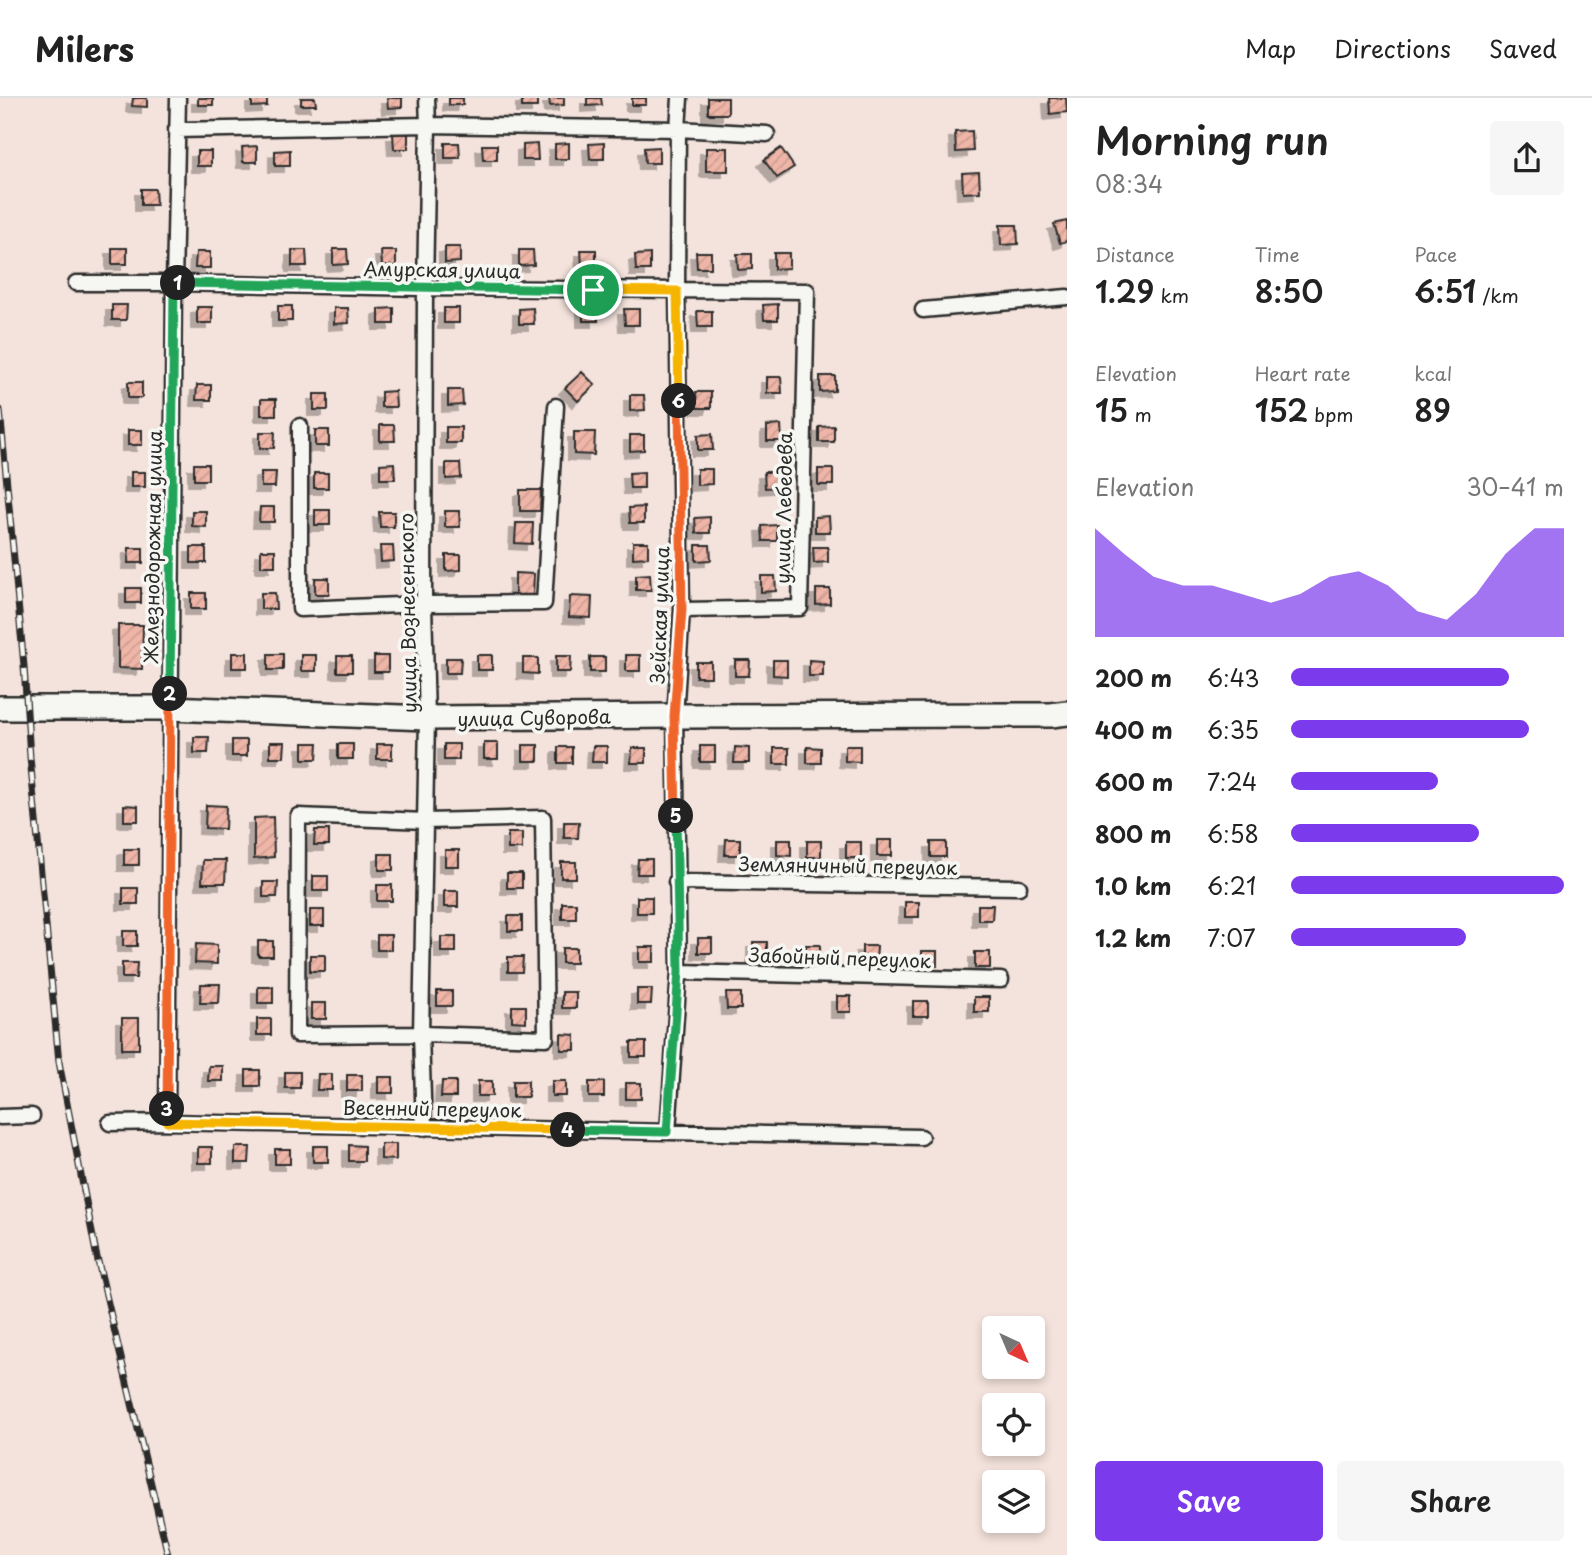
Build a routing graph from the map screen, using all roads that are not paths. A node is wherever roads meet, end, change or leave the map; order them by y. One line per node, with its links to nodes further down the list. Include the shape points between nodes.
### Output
1 (177, 98): 6 (street, Железнодорожная улица)
2 (427, 98): 4 (street, улица Вознесенского)
3 (680, 98): 5 (street, Зейская улица)
4 (428, 125): 5 (street); 6 (street); 10 (street, улица Вознесенского)
5 (677, 129): 7 (street); 11 (street, Зейская улица)
6 (176, 130): 9 (street, Железнодорожная улица)
7 (767, 134)
8 (76, 283): 9 (street, Амурская улица)
9 (174, 283): 10 (street, Амурская улица); 20 (street, Железнодорожная улица)
10 (425, 288): 11 (street, Амурская улица); 17 (street, улица Вознесенского)
11 (677, 291): 12 (street, Амурская улица); 18 (street, Зейская улица)
12 (807, 291): 18 (street, улица Лебедева, via 800,608)
13 (1067, 297): 14 (street)
14 (923, 310)
15 (556, 406): 17 (street, via 544,603)
16 (300, 426): 17 (street, via 300,609)
17 (424, 604): 23 (street, улица Вознесенского)
18 (682, 610): 22 (street, Зейская улица)
19 (0, 708): 20 (main road, улица Суворова)
20 (169, 708): 23 (main road, улица Суворова); 32 (street, Железнодорожная улица)
21 (1067, 713): 22 (main road, улица Суворова)
22 (674, 716): 23 (main road, улица Суворова); 25 (street, Зейская улица)
23 (427, 718): 24 (street, улица Вознесенского)
24 (426, 821): 29 (street, улица Вознесенского); 29 (street, via 543,818 546,1038); 29 (street, via 298,816 297,1035)
25 (676, 882): 26 (street, Земляничный переулок); 27 (street, Зейская улица)
26 (1019, 887)
27 (679, 972): 28 (street, Забойный переулок); 35 (street, Зейская улица)
28 (1001, 980)
29 (421, 1034): 34 (street, улица Вознесенского)
30 (32, 1116): 31 (street)
31 (0, 1117)
32 (167, 1122): 33 (street, Весенний переулок); 34 (street, Весенний переулок)
33 (110, 1123)
34 (424, 1128): 35 (street, Весенний переулок)
35 (667, 1132): 36 (street, Весенний переулок)
36 (921, 1137)

